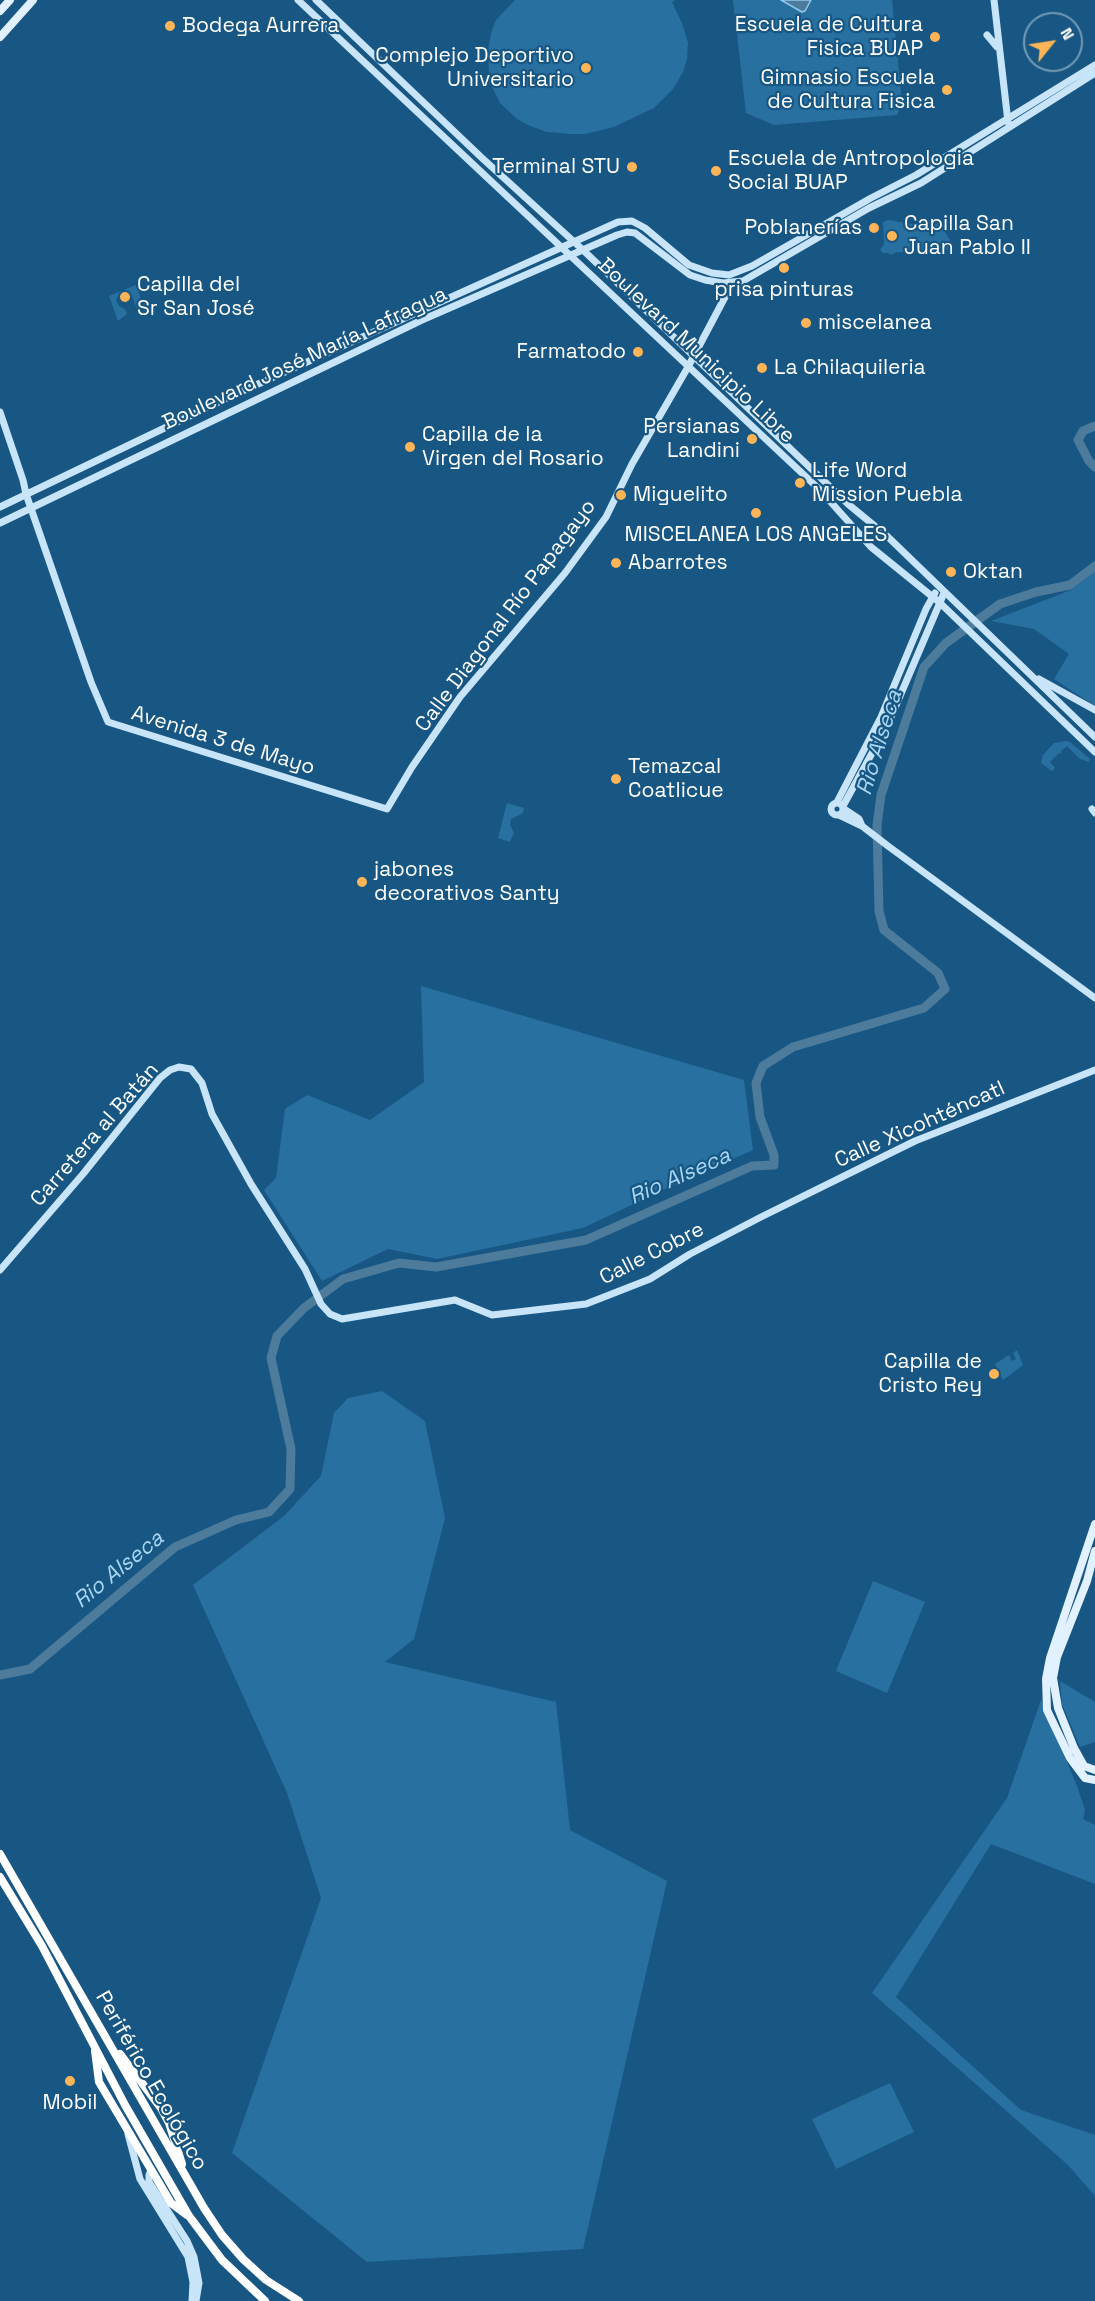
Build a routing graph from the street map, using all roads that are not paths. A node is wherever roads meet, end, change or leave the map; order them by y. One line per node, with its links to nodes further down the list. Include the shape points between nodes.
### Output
1 (10, 0): 7 (main road)
2 (33, 0): 10 (main road)
3 (298, 0): 16 (main road, Boulevard Municipio Libre)
4 (316, 0): 15 (main road, Boulevard Municipio Libre)
5 (994, 0): 6 (main road)
6 (994, 9): 8 (main road); 11 (main road)
7 (0, 11)
8 (1004, 15)
9 (987, 35): 11 (main road)
10 (0, 37)
11 (998, 48): 14 (main road)
12 (1095, 64): 14 (main road)
13 (1095, 73): 14 (main road)
14 (1008, 123): 15 (main road, Boulevard José María Lafragua, via 752,266 729,275 689,266 632,221 618,222); 19 (main road, via 917,185 868,208 758,274)
15 (574, 242): 16 (main road, Boulevard José María Lafragua); 17 (main road, Boulevard Municipio Libre)
16 (561, 247): 18 (main road, Boulevard Municipio Libre); 23 (main road, Boulevard José María Lafragua)
17 (583, 250): 18 (main road, Boulevard José María Lafragua); 19 (main road, Boulevard José María Lafragua, via 627,232 643,237 690,275); 20 (main road, Boulevard Municipio Libre)
18 (570, 256): 21 (main road, Boulevard Municipio Libre); 25 (main road, Boulevard José María Lafragua, via 422,320)
19 (733, 282): 20 (main road, Calle Diagonal Río Papagayo)
20 (693, 356): 21 (main road, Calle Diagonal Río Papagayo); 27 (main road, Boulevard Municipio Libre)
21 (688, 367): 28 (main road, Boulevard Municipio Libre, via 820,490 871,548); 37 (main road, Calle Diagonal Río Papagayo, via 606,517 460,697)
22 (0, 412): 23 (main road, Avenida 3 de Mayo)
23 (26, 494): 24 (main road, Boulevard José María Lafragua); 25 (main road, Avenida 3 de Mayo)
24 (0, 507)
25 (30, 508): 26 (main road, Boulevard José María Lafragua); 37 (main road, Avenida 3 de Mayo, via 108,722)
26 (0, 523)
27 (941, 590): 28 (main road); 29 (main road); 32 (main road, Boulevard Municipio Libre)
28 (932, 597): 29 (main road, Boulevard Municipio Libre); 36 (main road)
29 (939, 602): 30 (main road, Boulevard Municipio Libre); 31 (main road)
30 (951, 614): 31 (main road); 35 (main road, Boulevard Municipio Libre)
31 (932, 618): 36 (main road, via 888,724)
32 (1030, 675): 33 (main road); 34 (main road, Boulevard Municipio Libre)
33 (1095, 710)
34 (1095, 736)
35 (1095, 752)
36 (841, 808): 38 (main road)
37 (387, 809)
38 (1095, 998)
39 (1095, 1070): 40 (main road, Calle Xicohténcatl, via 915,1141)
40 (761, 1217): 42 (main road, Calle Cobre, via 650,1279 586,1304 492,1315 455,1300)
41 (0, 1270): 42 (main road, Carretera al Batán, via 160,1078 179,1067 191,1069 202,1083 212,1114 305,1269 321,1304)
42 (342, 1319)
43 (1095, 1524): 46 (main road, via 1046,1679 1047,1710 1070,1758 1085,1778)
44 (1095, 1551): 45 (main road, via 1053,1678 1058,1708 1074,1748 1084,1766)
45 (1095, 1770)
46 (1095, 1780)
47 (0, 1854): 49 (highway, Periférico Ecológico)
48 (0, 1877): 50 (highway, Periférico Ecológico, via 47,1956)
49 (100, 2029): 54 (highway, Periférico Ecológico); 54 (highway, via 161,2108)
50 (94, 2048): 51 (highway, via 99,2082); 55 (highway, Periférico Ecológico)
51 (127, 2129): 52 (main road); 53 (highway)
52 (137, 2173): 53 (main road); 56 (main road, via 185,2252 193,2278)
53 (150, 2174): 55 (highway, via 171,2203); 57 (main road, via 150,2184 191,2249 199,2276)
54 (186, 2179): 59 (highway, Periférico Ecológico, via 222,2235 243,2259)
55 (189, 2216): 58 (highway, Periférico Ecológico, via 222,2260)
56 (192, 2301)
57 (196, 2301)
58 (265, 2301)
59 (299, 2301)

